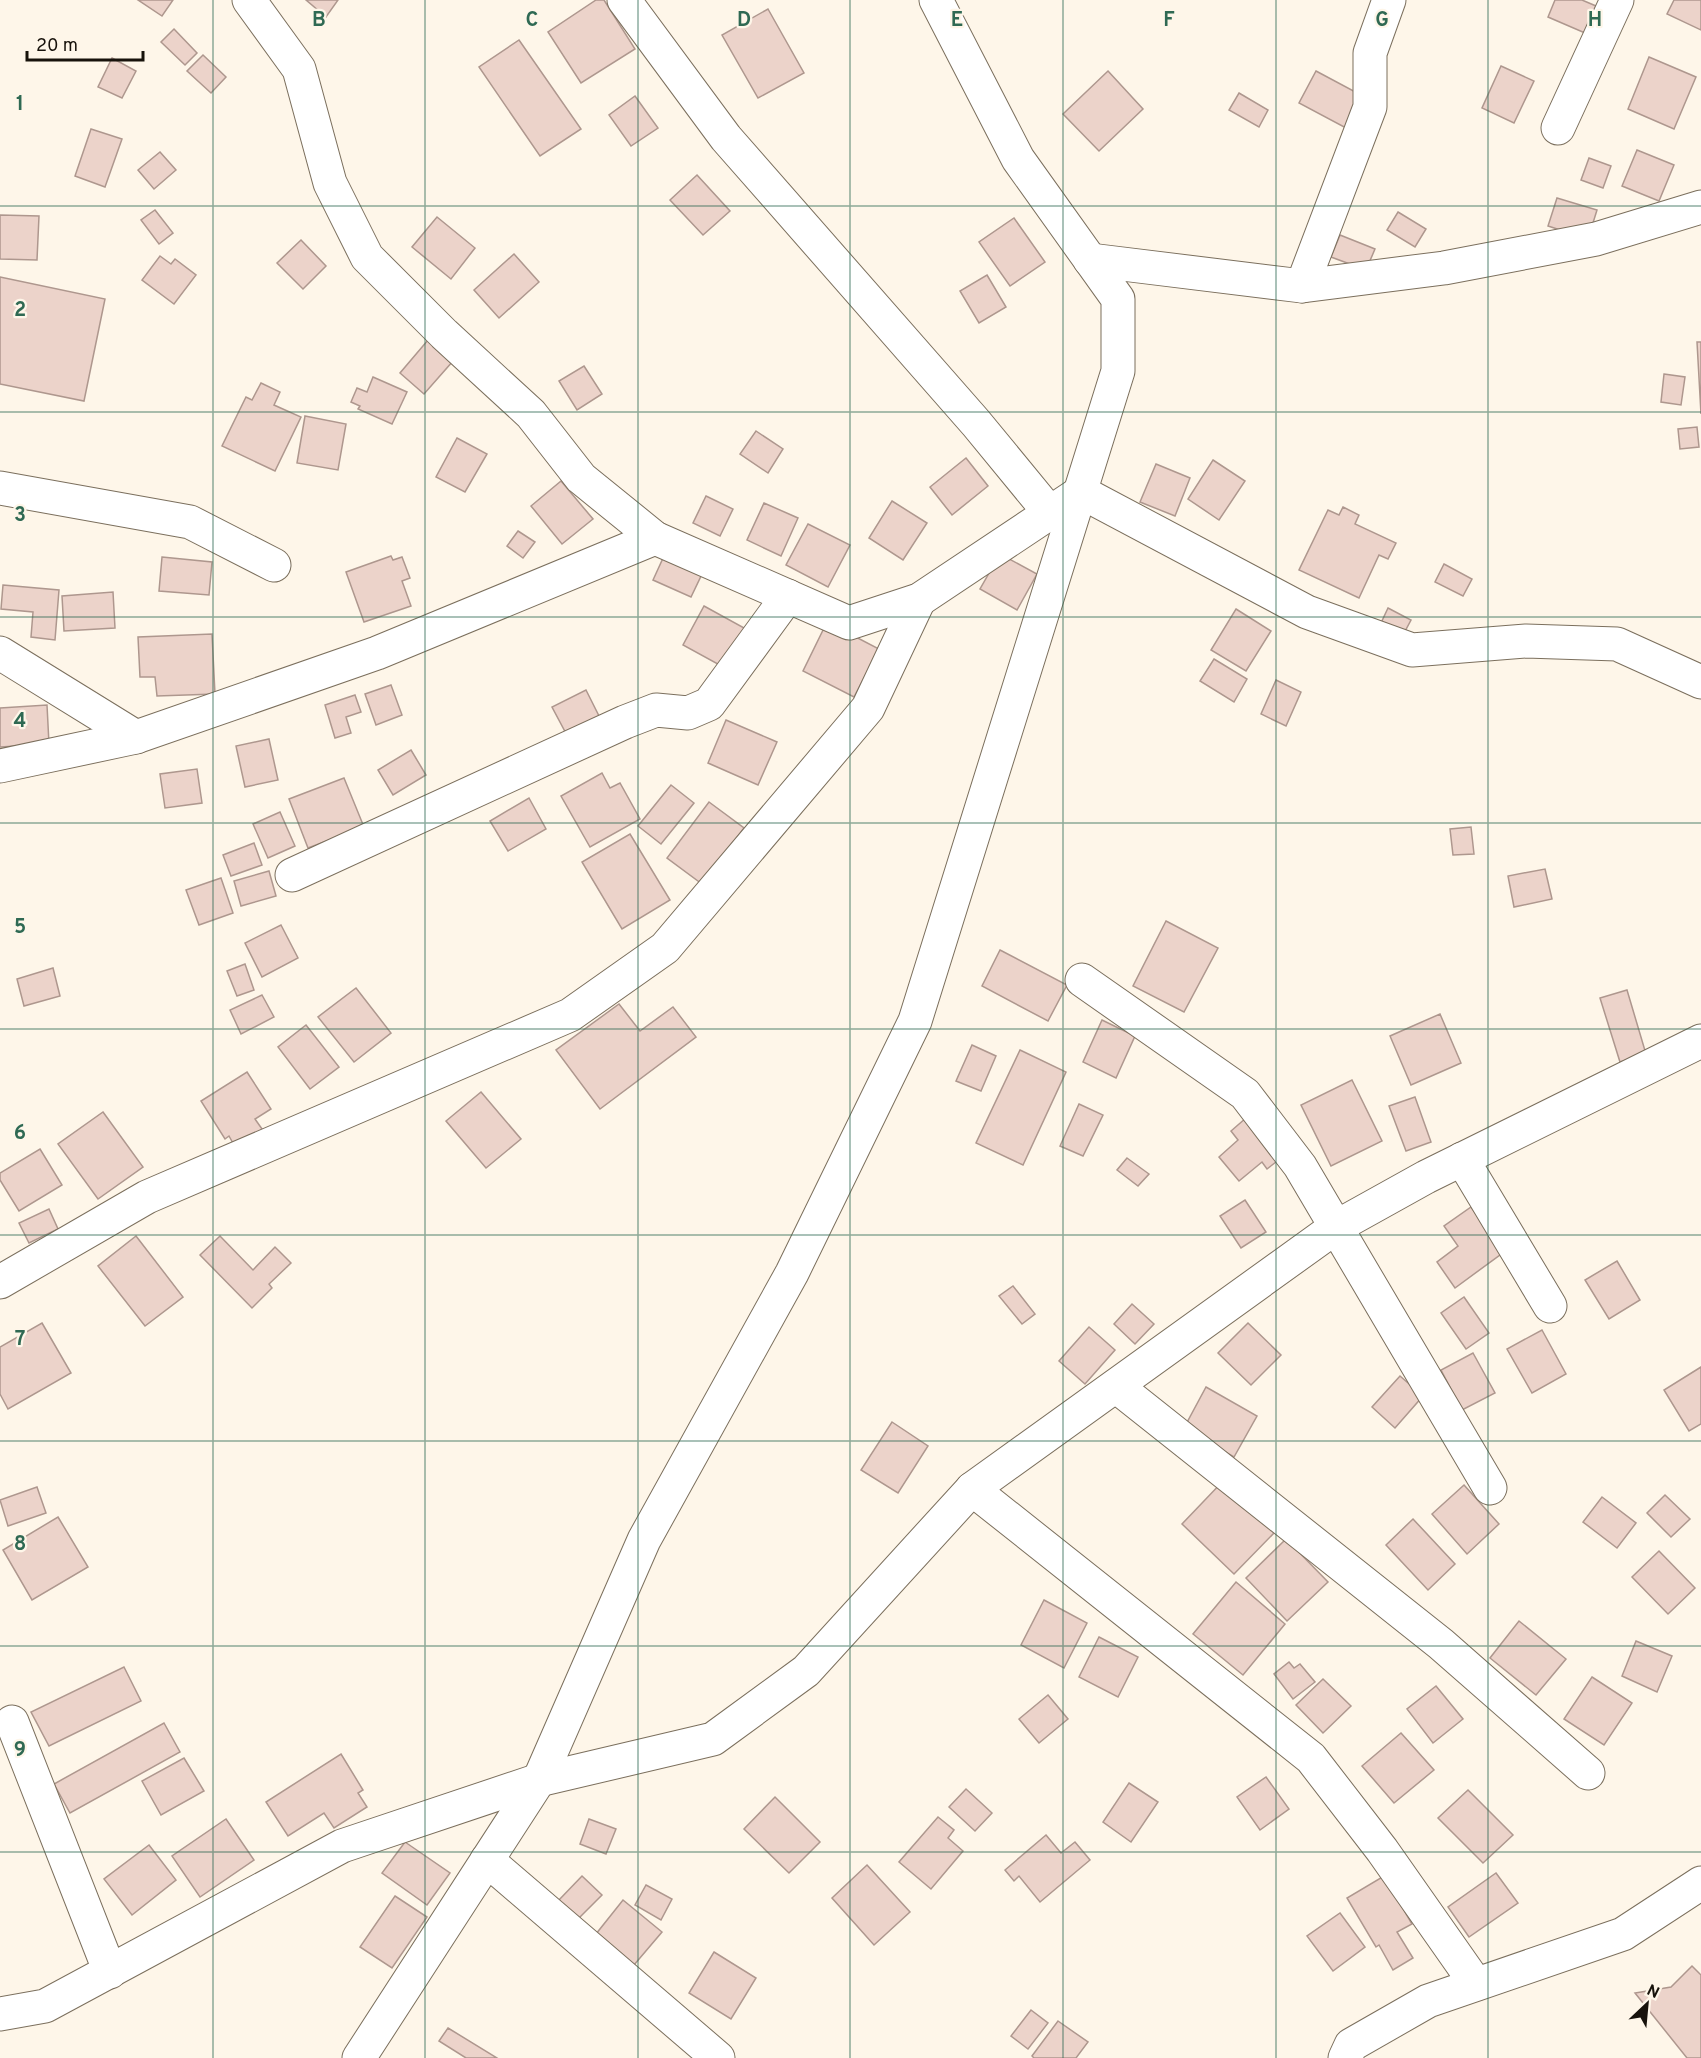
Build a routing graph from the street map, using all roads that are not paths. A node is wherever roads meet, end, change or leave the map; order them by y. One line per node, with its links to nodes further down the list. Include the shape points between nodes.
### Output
1 (249, 0): 13 (street, via 299,69 330,183 367,257 531,414 581,478)
2 (624, 0): 12 (street, via 726,138)
3 (936, 0): 8 (street, via 1018,159)
4 (1389, 0): 9 (street, via 1370,53 1370,106)
5 (1617, 0): 6 (street)
6 (1558, 128)
7 (1701, 207): 9 (street, via 1596,240 1444,268)
8 (1090, 260): 9 (street); 11 (street, via 1118,299 1118,371)
9 (1302, 286)
10 (0, 488): 14 (street, via 190,522)
11 (1081, 492): 12 (street); 18 (street, via 1307,612 1412,650 1526,641 1617,644); 33 (street, via 915,1021 792,1273 644,1540)
12 (1050, 513): 16 (street)
13 (655, 538): 15 (street); 19 (street, via 377,653)
14 (274, 565)
15 (788, 596): 16 (street, via 849,623); 21 (street, via 709,704 688,713 656,710 625,722)
16 (919, 600): 26 (street, via 868,708 665,948 570,1015 147,1197)
17 (0, 653): 19 (street)
18 (1701, 682)
19 (136, 737): 20 (street)
20 (0, 766)
21 (292, 875)
22 (1082, 980): 25 (street, via 1245,1094 1300,1166)
23 (1701, 1041): 24 (street)
24 (1462, 1159): 25 (street); 27 (street)
25 (1336, 1227): 28 (street); 29 (street)
26 (0, 1282)
27 (1550, 1306)
28 (1116, 1386): 30 (street); 32 (street, via 1441,1644)
29 (1490, 1488)
30 (972, 1489): 33 (street, via 806,1671 713,1739); 37 (street, via 1311,1758 1382,1850)
31 (12, 1722): 36 (street)
32 (1588, 1773)
33 (540, 1780): 34 (street); 36 (street, via 342,1846)
34 (488, 1860): 39 (street); 40 (street)
35 (1701, 1883): 37 (street, via 1623,1934)
36 (110, 1972): 38 (street, via 45,2006)
37 (1476, 1984): 41 (street, via 1428,2001 1351,2045)
38 (0, 2014)
39 (359, 2058)
40 (718, 2058)
41 (1345, 2058)

